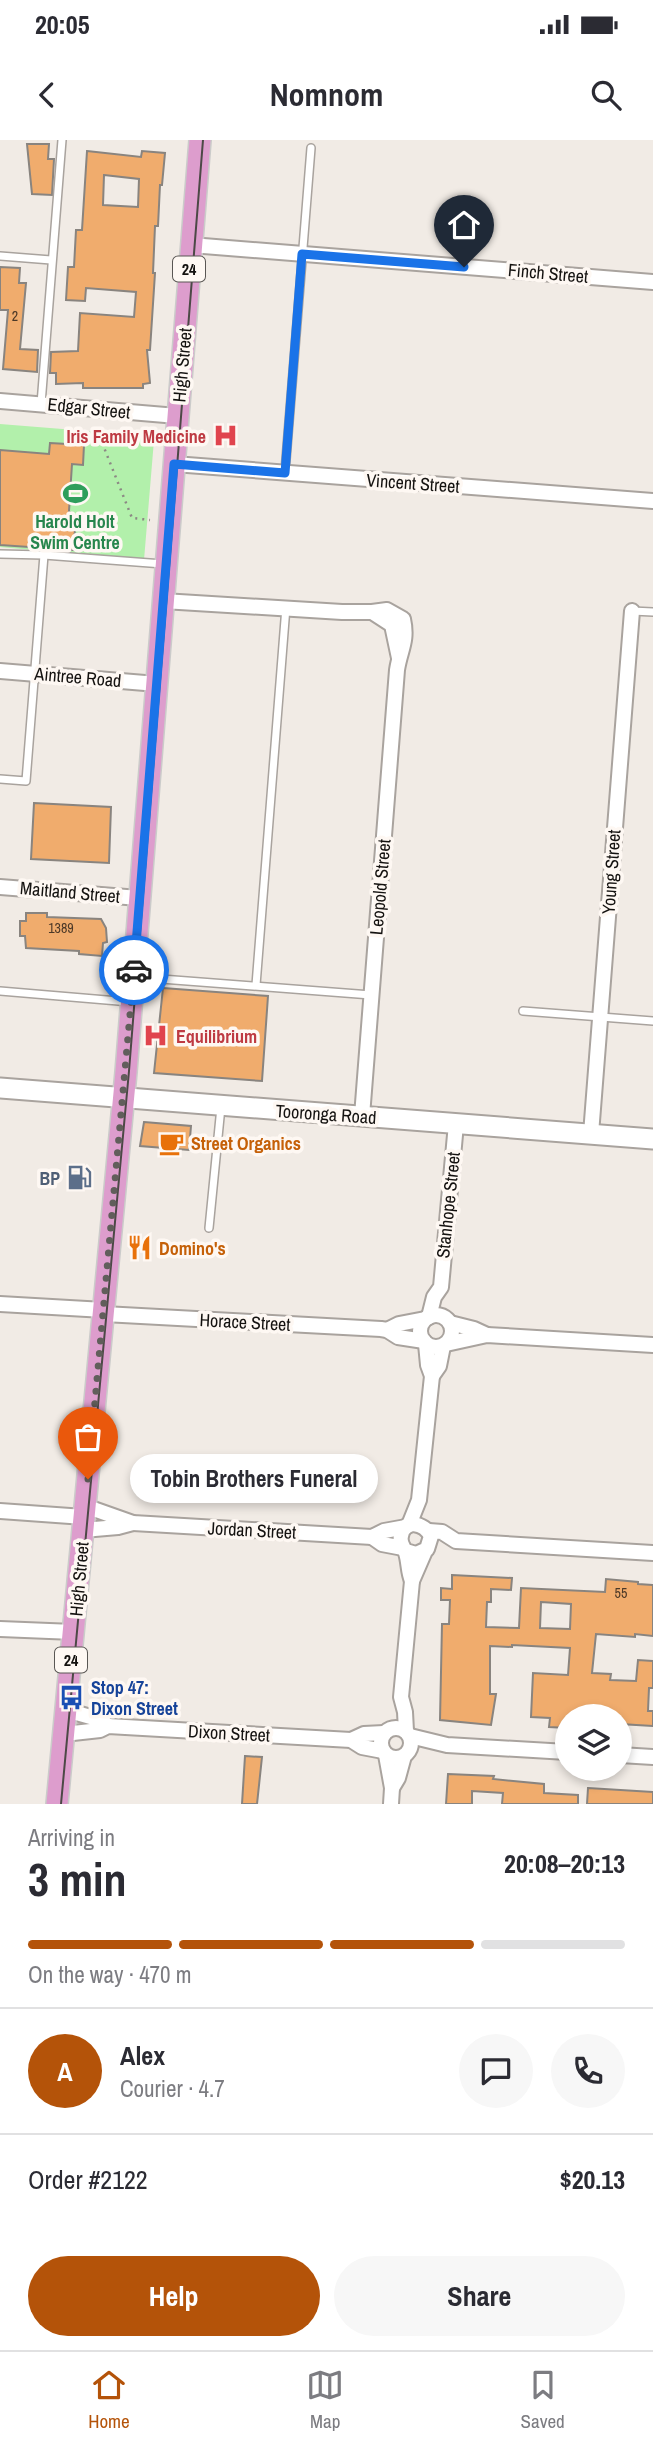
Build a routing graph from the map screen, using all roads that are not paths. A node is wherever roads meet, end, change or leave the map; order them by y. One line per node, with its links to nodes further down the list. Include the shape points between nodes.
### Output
1 (62, 140): 7 (lane)
2 (200, 140): 4 (main road, High Street / 24)
3 (311, 148): 5 (lane)
4 (191, 245): 5 (street, Finch Street); 11 (main road, High Street / 24)
5 (302, 254): 8 (street, Finch Street); 13 (lane)
6 (0, 256): 7 (lane)
7 (51, 260): 10 (lane)
8 (653, 282)
9 (0, 401): 10 (street, Edgar Street)
10 (41, 404): 11 (street, Edgar Street)
11 (177, 416): 12 (main road, High Street / 24)
12 (174, 464): 13 (street, Vincent Street); 17 (main road, High Street / 24)
13 (285, 473): 14 (street, Vincent Street)
14 (653, 501)
15 (0, 554): 16 (lane)
16 (44, 555): 17 (lane); 23 (lane)
17 (166, 564): 18 (main road, High Street / 24)
18 (163, 601): 19 (street, Leopold Street); 24 (main road, High Street / 24)
19 (286, 607): 29 (lane); 31 (street, Leopold Street, via 372,612 398,622 399,658)
20 (632, 611): 21 (lane); 34 (street, Young Street)
21 (653, 612)
22 (0, 671): 23 (street, Aintree Road)
23 (35, 674): 24 (street, Aintree Road); 25 (lane, via 26,781)
24 (157, 684): 27 (main road, High Street / 24)
25 (0, 779)
26 (0, 887): 27 (street, Maitland Street)
27 (139, 898): 28 (main road, High Street / 24)
28 (133, 977): 29 (lane); 32 (main road, High Street / 24)
29 (256, 985): 31 (lane)
30 (0, 991): 32 (lane)
31 (372, 995): 39 (street, Leopold Street)
32 (131, 1002): 37 (main road, High Street / 24)
33 (523, 1012): 34 (lane)
34 (600, 1018): 35 (lane); 41 (street, Young Street)
35 (653, 1021)
36 (0, 1088): 37 (main road, Tooronga Road)
37 (123, 1098): 38 (main road, Tooronga Road); 46 (main road, High Street / 24)
38 (222, 1105): 39 (main road, Tooronga Road); 43 (lane)
39 (362, 1116): 40 (main road, Tooronga Road)
40 (456, 1124): 41 (main road, Tooronga Road); 44 (street, Stanhope Street)
41 (591, 1134): 42 (main road, Tooronga Road)
42 (653, 1139)
43 (209, 1228)
44 (440, 1287): 47 (street, Stanhope Street); 48 (street, Stanhope Street)
45 (0, 1304): 46 (street, Horace Street)
46 (104, 1312): 49 (street, Horace Street); 57 (main road, High Street / 24)
47 (427, 1318): 48 (street, via 438,1315); 49 (street, Horace Street); 51 (street, via 420,1330)
48 (448, 1321): 50 (street); 52 (street, via 452,1334)
49 (387, 1330): 51 (street, Horace Street)
50 (487, 1335): 52 (street); 53 (street)
51 (425, 1343): 52 (street, via 435,1348); 54 (street)
52 (445, 1345): 54 (street)
53 (653, 1345)
54 (432, 1376): 55 (street)
55 (419, 1500): 59 (street); 60 (street)
56 (0, 1511): 57 (street)
57 (84, 1518): 58 (street, Jordan Street); 58 (street, Jordan Street, via 118,1527); 68 (main road, High Street / 24)
58 (133, 1523): 61 (street, Jordan Street)
59 (407, 1526): 60 (street); 61 (street, Jordan Street); 63 (street, via 400,1537)
60 (427, 1529): 62 (street); 64 (street, via 431,1540)
61 (372, 1537): 63 (street, Jordan Street)
62 (456, 1541): 64 (street); 65 (street)
63 (405, 1550): 64 (street, via 416,1554); 66 (street)
64 (426, 1550): 66 (street)
65 (653, 1553)
66 (412, 1581): 69 (street)
67 (0, 1629): 68 (street)
68 (74, 1632): 70 (main road, High Street / 24)
69 (401, 1697): 72 (street); 73 (street)
70 (66, 1710): 71 (street, Dixon Street); 74 (main road, High Street / 24)
71 (108, 1726): 74 (street, Dixon Street); 75 (street, Dixon Street)
72 (386, 1731): 73 (street, via 397,1727); 75 (street, Dixon Street); 78 (street, via 380,1742)
73 (408, 1733): 76 (street); 79 (street, via 411,1744)
74 (64, 1734): 83 (main road, High Street / 24)
75 (351, 1740): 78 (street, Dixon Street)
76 (447, 1745): 77 (street); 79 (street)
77 (555, 1751)
78 (384, 1753): 79 (street, via 395,1758); 82 (street)
79 (406, 1754): 82 (street)
80 (632, 1756): 81 (street)
81 (653, 1757)
82 (392, 1788): 84 (street)
83 (57, 1804)
84 (391, 1804)

